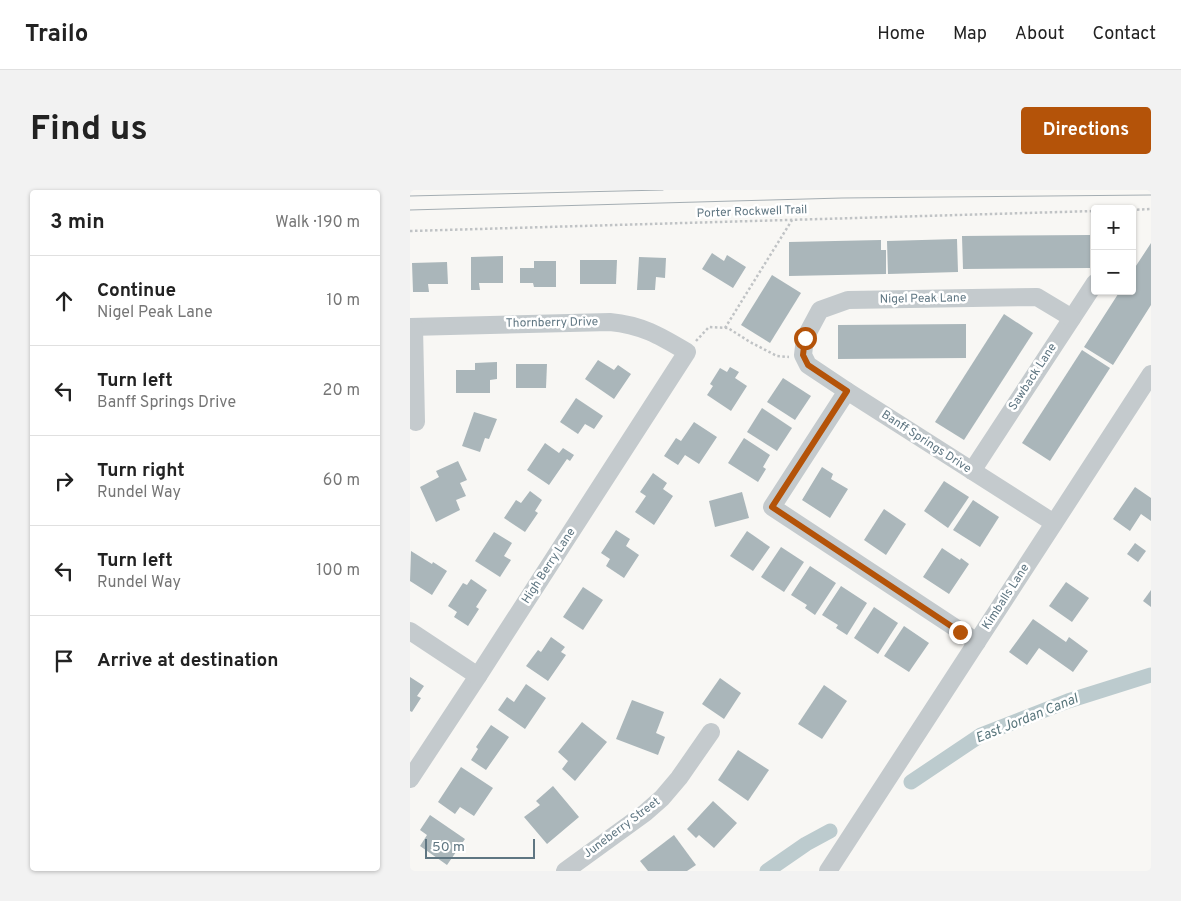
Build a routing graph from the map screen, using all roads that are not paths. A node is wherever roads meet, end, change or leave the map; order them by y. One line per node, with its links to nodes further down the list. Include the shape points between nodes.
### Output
1 (1091, 289): 2 (street, Sawback Lane)
2 (1072, 318): 5 (street, Nigel Peak Lane, via 1036,297 848,300 820,310 805,338); 9 (street, Sawback Lane)
3 (412, 327): 4 (street, Thornberry Drive, via 610,322 641,328); 8 (street)
4 (687, 352): 13 (street, High Berry Lane)
5 (803, 355): 7 (street, Banff Springs Drive, via 808,365)
6 (1151, 374): 10 (street, Kimballs Lane)
7 (847, 391): 9 (street, Banff Springs Drive); 12 (street, via 772,507)
8 (416, 422)
9 (972, 471): 10 (street, Banff Springs Drive)
10 (1054, 523): 12 (street, Kimballs Lane)
11 (410, 632): 13 (street)
12 (977, 642): 17 (street, Kimballs Lane)
13 (478, 676): 15 (street, High Berry Lane)
14 (710, 732): 16 (street, Juneberry Street, via 662,798)
15 (410, 779)
16 (565, 871)
17 (828, 871)

